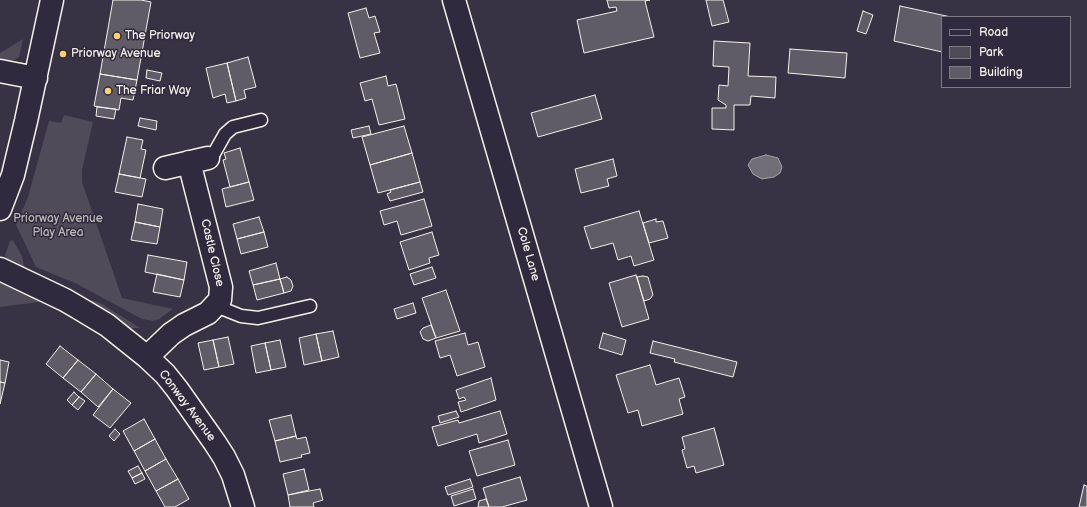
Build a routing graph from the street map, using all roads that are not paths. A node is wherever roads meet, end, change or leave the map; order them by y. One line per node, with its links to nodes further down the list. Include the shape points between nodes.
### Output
1 (52, 0): 4 (street)
2 (454, 0): 14 (street, Cole Lane)
3 (0, 71): 4 (street)
4 (36, 78): 8 (street, via 13,175)
5 (261, 120): 6 (lane, via 233,127 225,134 212,157)
6 (198, 160): 7 (street); 10 (street, Castle Close, via 221,287 220,300)
7 (165, 168)
8 (0, 209)
9 (0, 269): 12 (street, Conway Avenue, via 83,310 107,325)
10 (216, 306): 11 (lane, via 241,316 258,318); 12 (street, Castle Close, via 171,334)
11 (310, 306)
12 (147, 357): 13 (street, Conway Avenue, via 177,388 224,457 233,475)
13 (243, 507)
14 (601, 507)

